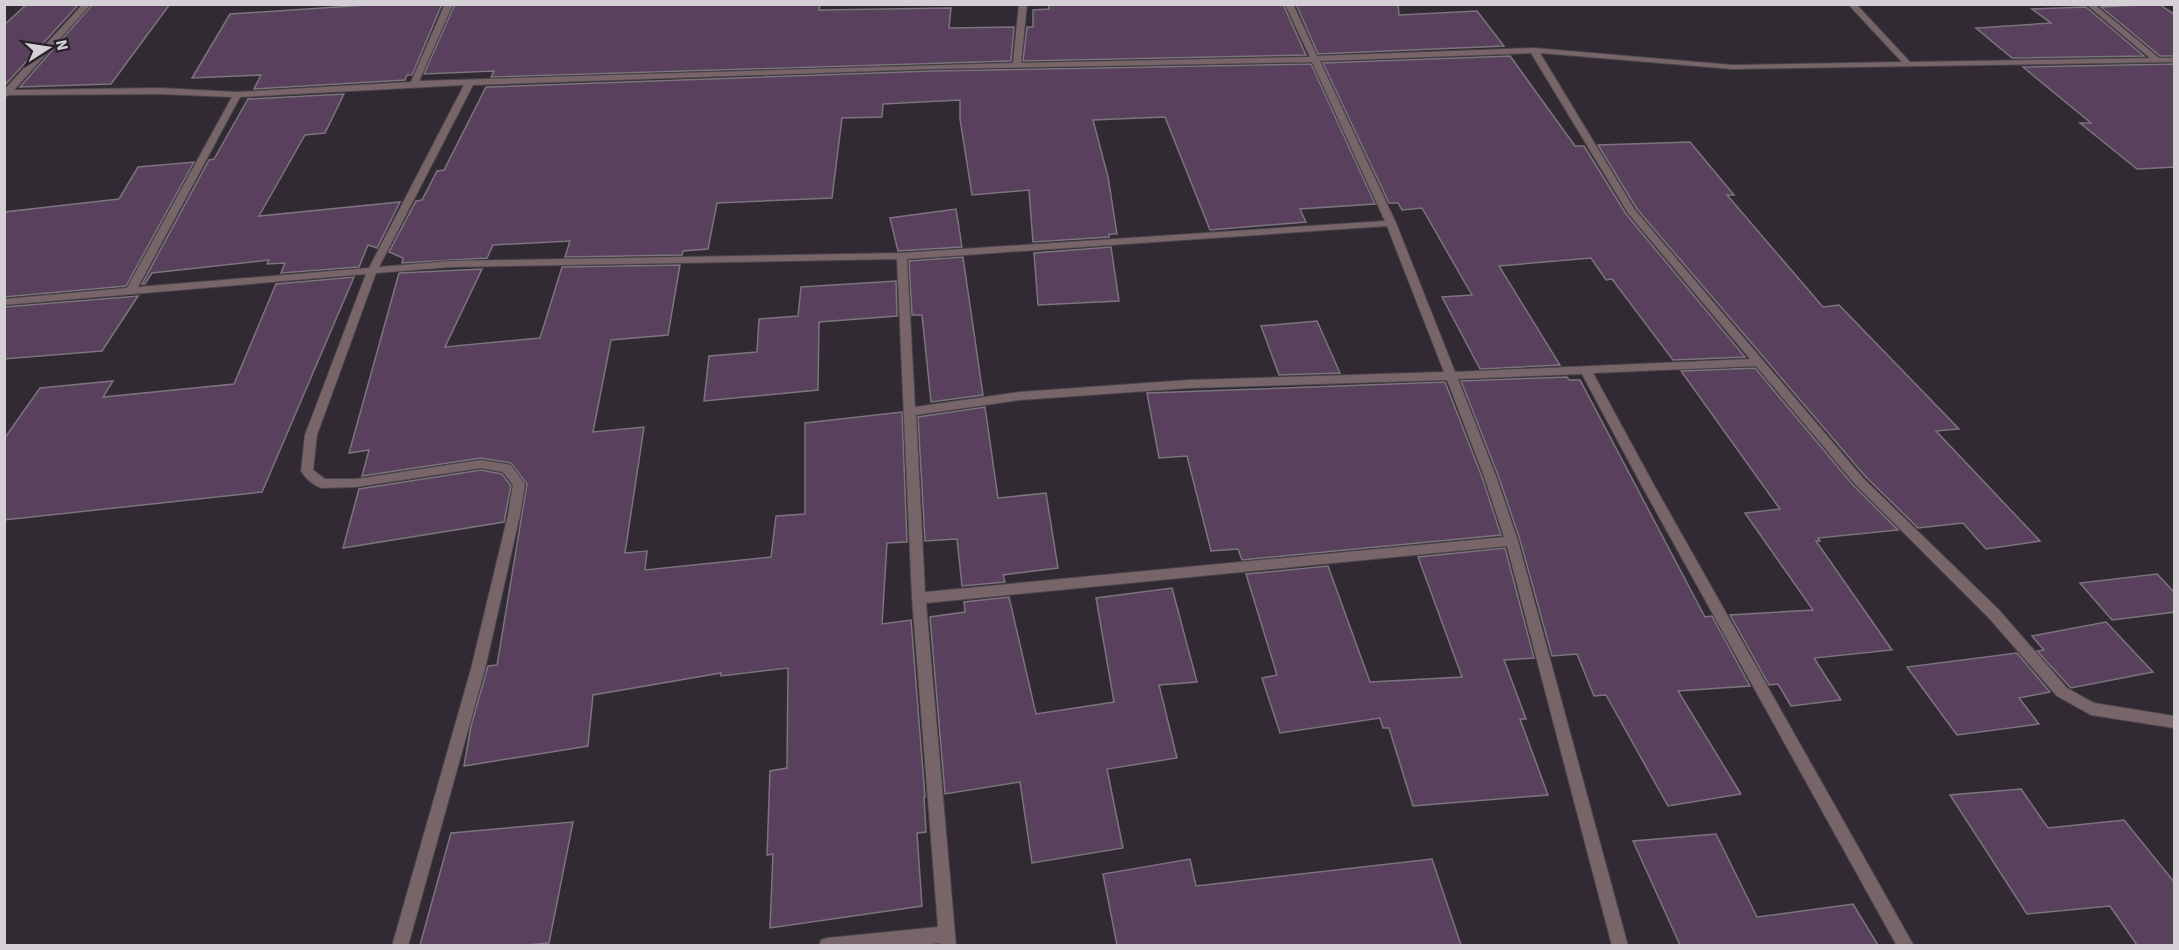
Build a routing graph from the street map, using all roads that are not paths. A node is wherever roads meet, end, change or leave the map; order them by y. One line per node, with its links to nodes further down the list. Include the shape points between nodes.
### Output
1 (88, 4): 15 (street)
2 (449, 4): 14 (street)
3 (1023, 4): 11 (street)
4 (1289, 4): 8 (street)
5 (1851, 4): 12 (street)
6 (2089, 4): 9 (street)
7 (1534, 50): 8 (street); 12 (street, via 1732,67); 22 (street, via 1631,211)
8 (1312, 58): 11 (street); 17 (street)
9 (2157, 60): 10 (street); 12 (street)
10 (2175, 60)
11 (1017, 65): 13 (street)
12 (1910, 65)
13 (470, 82): 14 (street); 19 (street)
14 (414, 84): 16 (street)
15 (5, 94): 16 (street, via 160,91)
16 (237, 95): 20 (street)
17 (1392, 224): 18 (street); 24 (street)
18 (902, 256): 19 (street); 25 (street)
19 (373, 269): 20 (street); 30 (street, via 311,435 307,471 322,484 356,483 481,464 507,468 519,484 478,669)
20 (132, 290): 21 (street)
21 (4, 302)
22 (1759, 362): 23 (street); 28 (street, via 1859,481 1994,614 2062,692 2091,709)
23 (1586, 370): 24 (street); 33 (street)
24 (1451, 376): 25 (street, via 1189,384 1020,396); 26 (street)
25 (909, 412): 27 (street)
26 (1512, 541): 27 (street); 32 (street)
27 (919, 598): 29 (street)
28 (2175, 723)
29 (947, 940): 31 (street)
30 (400, 945)
31 (827, 945)
32 (1620, 945)
33 (1906, 945)

